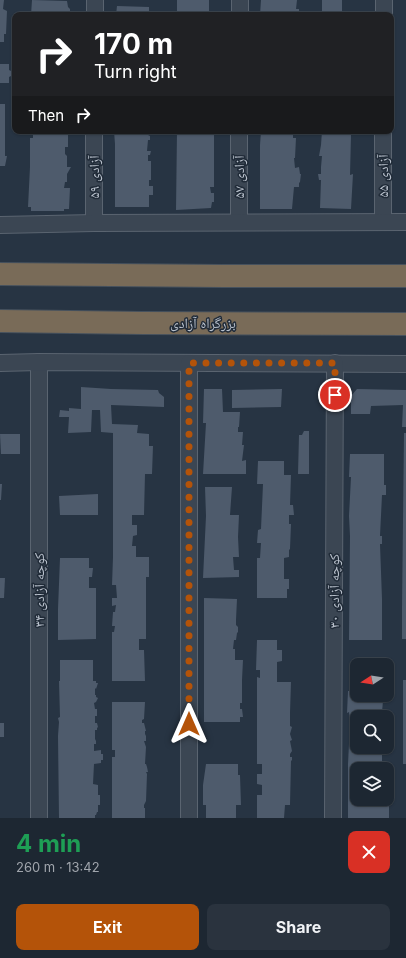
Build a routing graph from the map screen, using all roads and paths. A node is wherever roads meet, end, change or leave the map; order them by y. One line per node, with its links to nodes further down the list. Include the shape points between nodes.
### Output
1 (95, 0): 4 (street)
2 (240, 0): 5 (street)
3 (384, 0): 6 (street)
4 (95, 12)
5 (240, 12)
6 (384, 12)
7 (94, 134): 13 (street, آزادی ۵۹)
8 (239, 134): 10 (street, آزادی ۵۷)
9 (383, 134): 11 (street, آزادی ۵۵)
10 (239, 222): 11 (street); 13 (street)
11 (383, 222): 12 (street)
12 (406, 222)
13 (94, 223): 14 (street)
14 (0, 225)
15 (0, 274): 16 (highway)
16 (406, 276)
17 (2, 322): 18 (highway, بزرگراه آزادی)
18 (406, 324)
19 (39, 362): 20 (street); 21 (street); 24 (street, کوچه آزادی ۳۴)
20 (0, 363)
21 (189, 363): 22 (street); 25 (street)
22 (335, 363): 23 (street); 26 (street, کوچه آزادی ۳۰)
23 (406, 364)
24 (39, 818)
25 (189, 818)
26 (333, 818)

